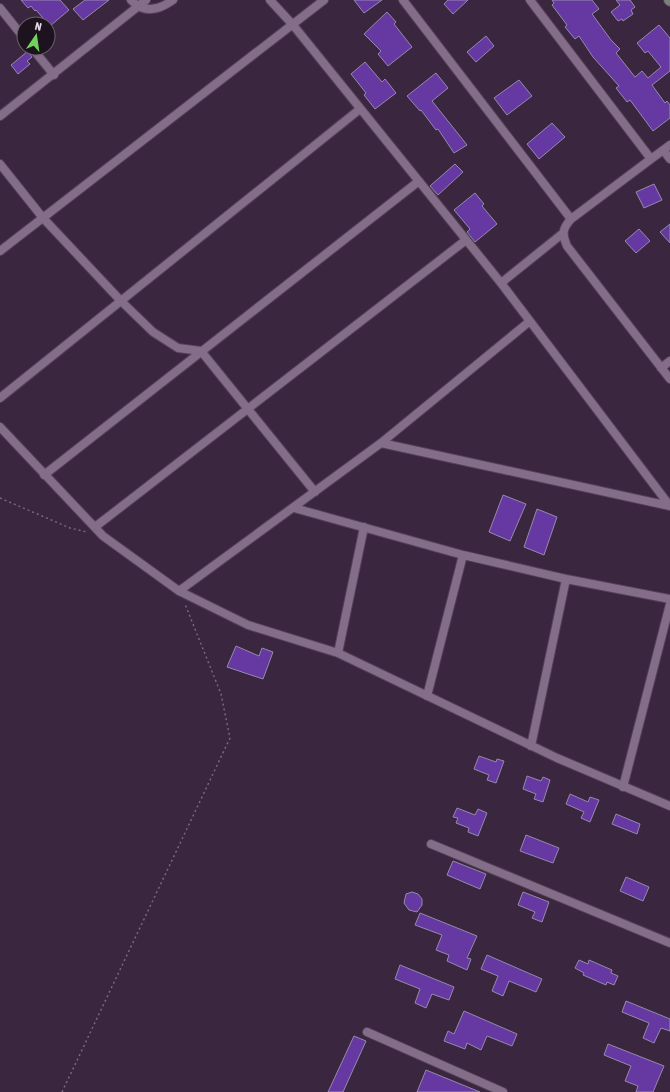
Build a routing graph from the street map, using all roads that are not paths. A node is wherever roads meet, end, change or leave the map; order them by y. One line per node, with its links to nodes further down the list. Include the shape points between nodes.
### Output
1 (131, 0): 8 (street)
2 (146, 0): 8 (street)
3 (173, 0): 8 (street, via 163,7 147,10)
4 (270, 0): 10 (street)
5 (324, 0): 10 (street)
6 (403, 0): 22 (street)
7 (530, 0): 17 (street)
8 (137, 7): 13 (street)
9 (0, 8): 11 (street)
10 (293, 25): 14 (street); 21 (street)
11 (16, 28)
12 (39, 56): 13 (street)
13 (54, 75): 15 (street)
14 (360, 109): 20 (street); 27 (street)
15 (0, 116)
16 (667, 148): 17 (street); 18 (street)
17 (651, 159): 22 (street)
18 (670, 159)
19 (0, 164): 21 (street)
20 (418, 181): 24 (street); 29 (street)
21 (43, 218): 25 (street); 27 (street)
22 (571, 219): 23 (street)
23 (562, 234): 26 (street); 31 (street, via 567,246)
24 (466, 240): 26 (street); 34 (street)
25 (0, 251)
26 (501, 283): 28 (street)
27 (120, 301): 29 (street, via 153,332 178,348); 33 (street)
28 (530, 321): 36 (street); 39 (street)
29 (201, 351): 34 (street); 37 (street)
30 (670, 361): 31 (street)
31 (661, 368): 32 (street)
32 (670, 379)
33 (0, 398)
34 (248, 408): 38 (street); 41 (street)
35 (0, 427): 37 (street)
36 (381, 443): 38 (street); 39 (street)
37 (44, 475): 41 (street)
38 (315, 492): 40 (street)
39 (670, 506)
40 (294, 508): 42 (street); 45 (street)
41 (95, 527): 45 (street, via 103,536)
42 (364, 527): 43 (street); 48 (street)
43 (463, 555): 44 (street); 49 (street)
44 (566, 579): 46 (street); 50 (street)
45 (179, 591): 48 (street, via 248,625)
46 (670, 599)
47 (670, 604): 51 (street)
48 (338, 653): 49 (street)
49 (427, 696): 50 (street)
50 (531, 746): 51 (street)
51 (623, 787): 52 (street)
52 (670, 806)
53 (431, 844): 54 (street)
54 (670, 943)
55 (367, 1032): 56 (street)
56 (503, 1092)

